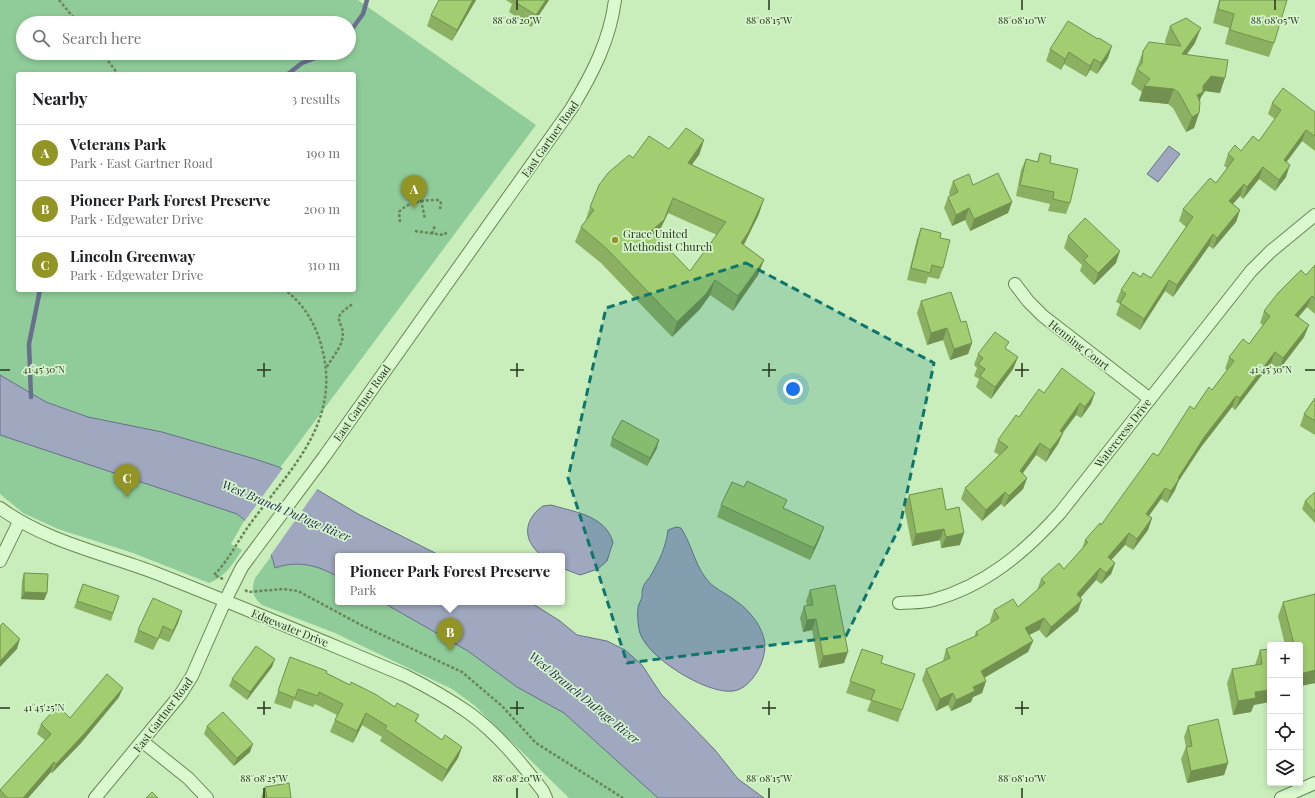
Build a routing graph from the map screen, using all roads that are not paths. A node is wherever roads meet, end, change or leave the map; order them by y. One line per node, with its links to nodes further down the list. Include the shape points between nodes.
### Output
1 (615, 0): 8 (street, East Gartner Road, via 612,23 595,66 571,109 242,567)
2 (1315, 215): 4 (street, Watercress Drive, via 1270,252 1252,271)
3 (1015, 284): 4 (street, Henning Court, via 1043,316)
4 (1150, 399): 9 (street, Watercress Drive, via 1060,513 999,570 972,586 932,600)
5 (0, 508): 6 (street, Edgewater Drive)
6 (19, 522): 7 (street); 8 (street, Edgewater Drive)
7 (0, 561)
8 (225, 601): 10 (street, East Gartner Road, via 192,676); 14 (street, Edgewater Drive, via 406,676 453,702 471,714 511,752)
9 (900, 603)
10 (143, 742): 12 (street, East Gartner Road); 13 (street, via 188,778)
11 (1315, 783): 15 (street)
12 (95, 798)
13 (207, 798)
14 (546, 798)
15 (1281, 798)

